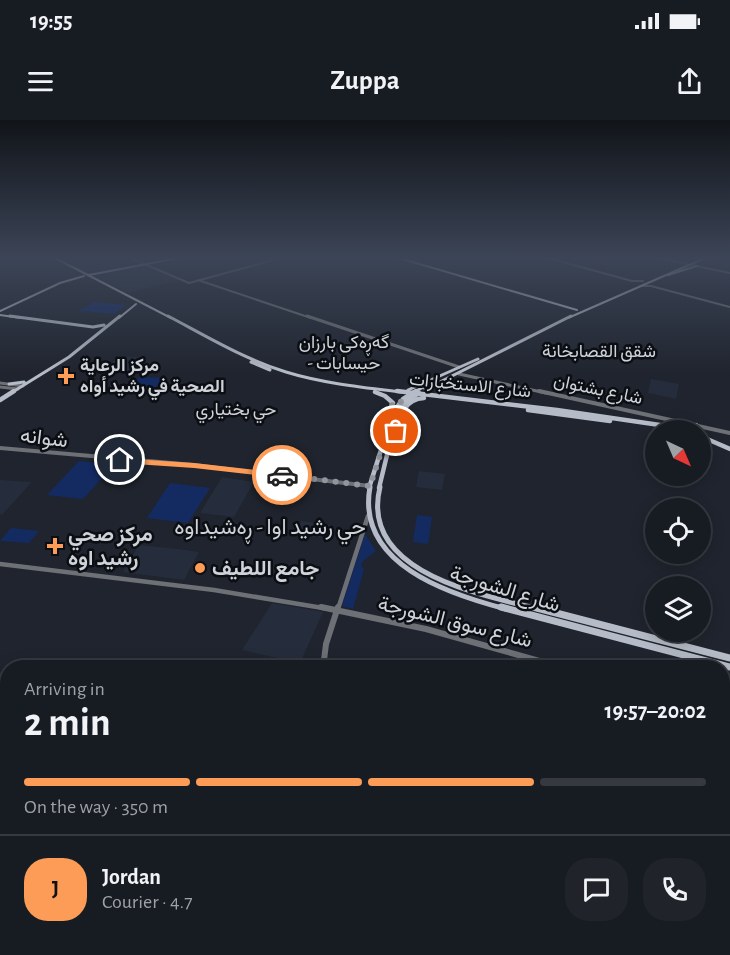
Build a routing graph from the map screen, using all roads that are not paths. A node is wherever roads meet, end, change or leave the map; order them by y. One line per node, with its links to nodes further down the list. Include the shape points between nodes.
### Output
1 (32, 297): 13 (main road)
2 (125, 297): 10 (main road, شارع الاستخبارات)
3 (127, 297): 14 (main road, شارع الاستخبارات)
4 (254, 297): 21 (street)
5 (537, 297): 12 (main road)
6 (613, 297): 9 (main road)
7 (690, 297): 11 (street)
8 (604, 298): 9 (main road); 12 (main road)
9 (609, 299): 18 (main road)
10 (135, 303): 14 (main road, شارع الاستخبارات); 15 (main road); 27 (main road, via 69,357)
11 (730, 308)
12 (579, 309): 18 (main road)
13 (0, 313): 16 (main road)
14 (161, 314): 22 (main road, شارع الاستخبارات, via 258,366)
15 (104, 325): 16 (main road); 17 (main road)
16 (91, 327): 17 (main road)
17 (96, 332): 27 (main road)
18 (510, 345): 19 (main road); 20 (main road)
19 (488, 357): 23 (main road); 25 (main road)
20 (478, 359): 21 (main road); 25 (main road)
21 (460, 366): 26 (main road)
22 (284, 373): 28 (main road, شارع الاستخبارات); 29 (main road, شارع الاستخبارات)
23 (459, 374): 25 (main road); 36 (street, شارع بشتوان)
24 (0, 385): 27 (street)
25 (432, 385): 26 (main road, via 426,389); 30 (main road, via 434,393); 44 (main road, شارع الشورجة, bridge, via 395,413)
26 (420, 386): 28 (main road, via 408,391)
27 (16, 387): 32 (main road)
28 (389, 390): 30 (main road, شارع الاستخبارات)
29 (375, 392): 31 (main road, شارع الاستخبارات); 33 (main road)
30 (446, 396): 35 (main road, شارع الاستخبارات)
31 (424, 398): 34 (main road, via 413,399); 35 (main road, شارع الاستخبارات)
32 (0, 399)
33 (393, 403): 34 (main road, via 402,402); 44 (main road, via 383,432)
34 (405, 407): 44 (main road)
35 (547, 410): 37 (main road, شارع الاستخبارات); 38 (main road, شارع الاستخبارات)
36 (660, 420)
37 (645, 422)
38 (645, 425)
39 (711, 430): 40 (street, شارع بشتوان)
40 (730, 433)
41 (711, 439): 42 (main road)
42 (730, 447)
43 (0, 448): 47 (street, شوانە)
44 (385, 451): 45 (main road, شارع الشورجة); 46 (main road)
45 (375, 473): 46 (main road); 47 (main road, شارع الشورجة)
46 (382, 474): 52 (main road, via 376,502 378,516 381,529 397,551 440,580)
47 (370, 486): 48 (main road, شارع الشورجة)
48 (368, 516): 49 (street); 50 (main road, شارع الشورجة)
49 (362, 531): 50 (street, via 368,528); 53 (street)
50 (374, 532): 54 (main road, شارع الشورجة, via 394,559 430,583)
51 (0, 564): 53 (street, شارع سوق الشورجة, via 201,586)
52 (518, 604): 54 (main road); 55 (main road)
53 (337, 610): 56 (street); 57 (street, شارع سوق الشورجة, via 479,642)
54 (516, 612): 58 (main road, شارع الشورجة)
55 (730, 658)
56 (324, 660)
57 (538, 660)
58 (703, 660)

